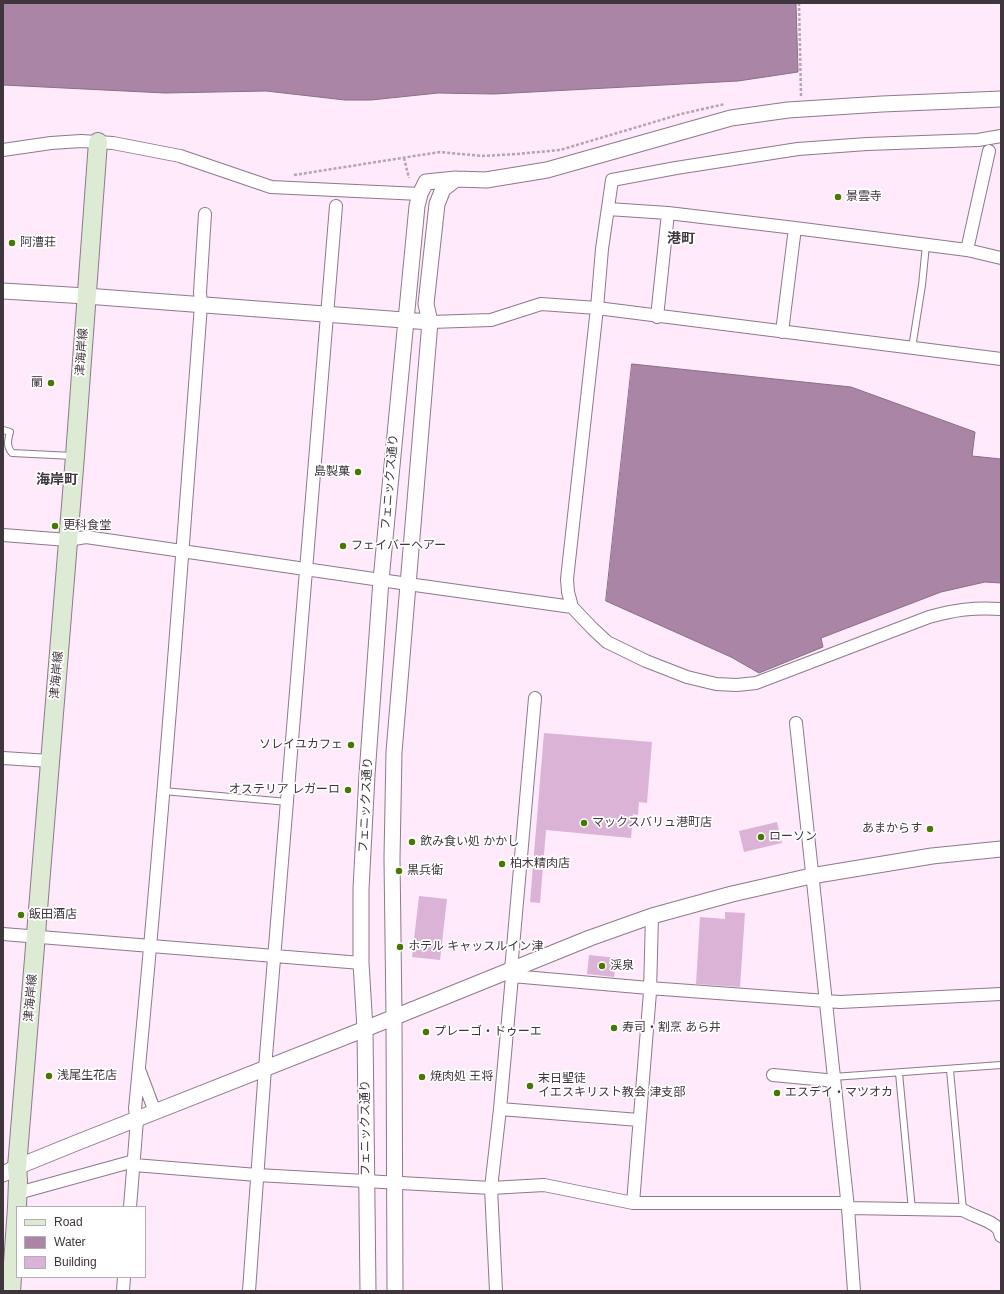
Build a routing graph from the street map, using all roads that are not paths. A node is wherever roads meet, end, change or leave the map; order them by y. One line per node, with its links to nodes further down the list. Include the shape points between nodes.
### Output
1 (1001, 99): 6 (street, via 788,110 731,118 547,170 486,180)
2 (1001, 136): 9 (street, via 978,140 798,149 676,168 612,180)
3 (98, 142): 4 (street, via 51,143); 7 (street, via 180,156 271,187); 17 (main road, 津海岸線)
4 (3, 150)
5 (989, 151): 14 (street)
6 (456, 179): 7 (street, via 426,182); 23 (street, via 443,189 437,204 426,304)
7 (420, 194): 22 (street, フェニックス通り)
8 (336, 206): 20 (street)
9 (608, 208): 10 (street); 19 (street)
10 (668, 213): 12 (street); 21 (street)
11 (205, 214): 18 (street)
12 (795, 228): 13 (street); 24 (street)
13 (926, 245): 14 (street); 25 (lane)
14 (967, 250): 15 (street)
15 (1001, 258)
16 (3, 291): 17 (street)
17 (86, 296): 18 (street); 28 (main road, 津海岸線)
18 (201, 305): 20 (street); 31 (street)
19 (597, 308): 21 (street); 23 (street, via 540,304 491,320); 35 (street, via 567,579)
20 (327, 314): 22 (street); 32 (street)
21 (657, 317): 24 (street)
22 (406, 320): 23 (street); 33 (street, フェニックス通り)
23 (430, 322): 34 (street)
24 (782, 332): 25 (street)
25 (912, 348): 26 (street)
26 (1001, 360)
27 (3, 430): 28 (lane, via 10,432 7,444 12,452)
28 (75, 456): 30 (main road, 津海岸線)
29 (3, 535): 30 (street)
30 (68, 540): 31 (street, via 86,537); 40 (main road, 津海岸線)
31 (183, 552): 32 (street); 41 (street)
32 (307, 570): 33 (street); 42 (street)
33 (380, 580): 34 (street); 50 (street, フェニックス通り, via 361,888)
34 (408, 584): 35 (street); 55 (street, via 394,752)
35 (572, 607): 36 (street, via 608,642 646,661 687,678 736,685 756,682 940,614 966,608)
36 (1001, 610)
37 (535, 698): 51 (street)
38 (796, 723): 44 (street)
39 (3, 758): 40 (street)
40 (50, 761): 47 (main road, 津海岸線)
41 (163, 791): 42 (lane); 48 (street)
42 (288, 802): 49 (street)
43 (1001, 849): 44 (street, via 932,856)
44 (811, 876): 45 (street); 54 (street)
45 (652, 916): 51 (street, via 590,938); 52 (street)
46 (3, 934): 47 (street)
47 (36, 936): 48 (street); 69 (main road, 津海岸線)
48 (150, 946): 49 (street); 59 (street)
49 (275, 956): 50 (street); 58 (street)
50 (361, 963): 56 (street, フェニックス通り)
51 (511, 973): 52 (street); 55 (street); 64 (street)
52 (649, 988): 54 (street); 67 (street)
53 (1001, 994): 54 (street)
54 (825, 1001): 63 (street)
55 (394, 1017): 56 (street); 72 (street)
56 (365, 1029): 58 (street); 71 (street, フェニックス通り)
57 (1001, 1066): 60 (lane)
58 (265, 1068): 65 (street); 70 (street)
59 (139, 1069): 65 (street); 66 (street)
60 (950, 1070): 61 (lane); 79 (lane)
61 (898, 1073): 63 (lane); 78 (lane)
62 (773, 1075): 63 (street)
63 (834, 1080): 77 (street)
64 (500, 1108): 67 (street); 73 (street)
65 (155, 1112): 66 (street)
66 (136, 1120): 68 (street); 69 (street)
67 (639, 1120): 75 (street)
68 (134, 1163): 70 (street); 74 (street); 76 (street)
69 (10, 1170): 74 (main road, 津海岸線)
70 (257, 1175): 71 (street); 85 (street)
71 (366, 1181): 72 (street); 86 (street, フェニックス通り)
72 (395, 1182): 73 (street); 87 (street)
73 (491, 1188): 75 (street, via 544,1185); 88 (street)
74 (17, 1203)
75 (633, 1203): 77 (street)
76 (130, 1206)
77 (847, 1206): 78 (street); 89 (street)
78 (912, 1210): 79 (street)
79 (963, 1210): 81 (street, via 986,1220 999,1230)
80 (16, 1218): 83 (main road, 津海岸線)
81 (1001, 1236)
82 (124, 1278): 84 (street)
83 (11, 1291)
84 (123, 1291)
85 (249, 1291)
86 (368, 1291)
87 (395, 1291)
88 (496, 1291)
89 (854, 1291)

